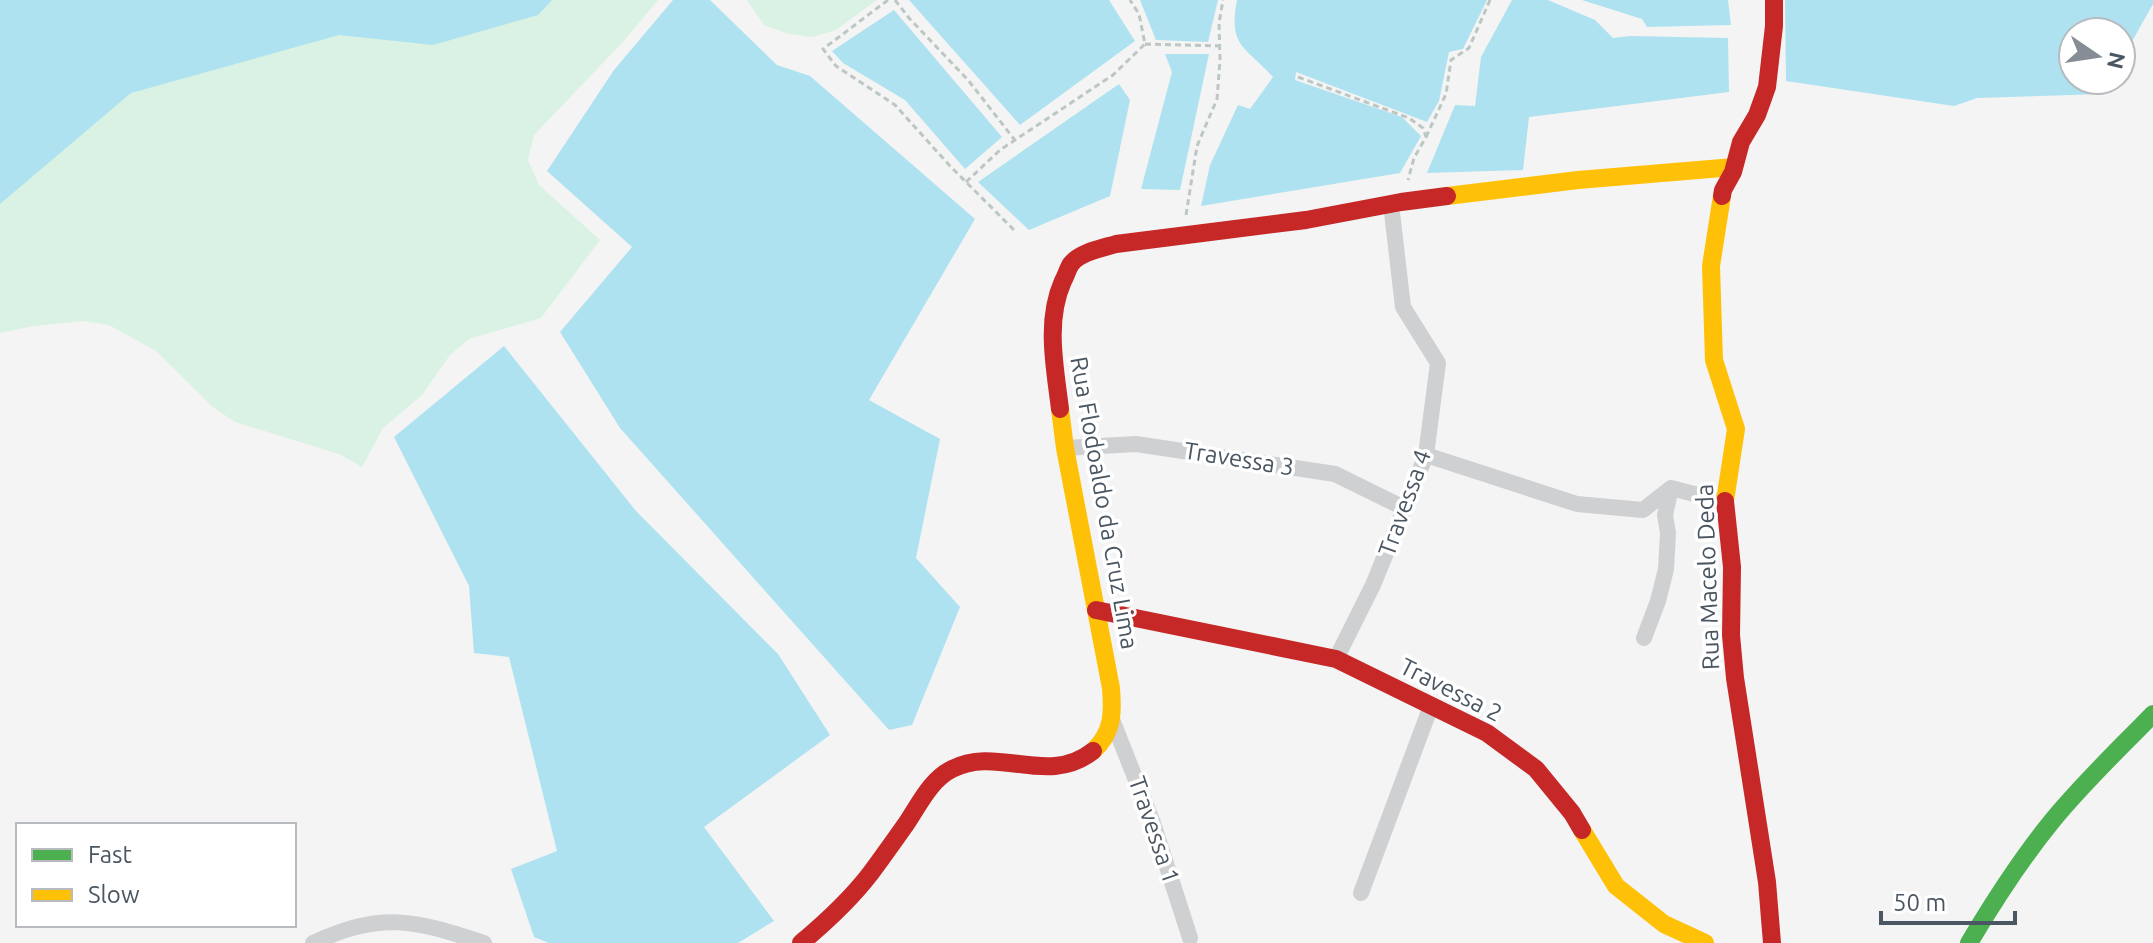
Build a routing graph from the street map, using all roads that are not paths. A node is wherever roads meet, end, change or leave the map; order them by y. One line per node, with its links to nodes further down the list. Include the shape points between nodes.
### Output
1 (1774, 0): 2 (street, Rua Macelo Deda, via 1767,87)
2 (1734, 167): 3 (street, Rua Flodoaldo da Cruz Lima); 7 (street, Rua Macelo Deda, via 1723,190 1711,266 1714,360 1736,429)
3 (1396, 203): 4 (street, Rua Flodoaldo da Cruz Lima, via 1116,244 1072,262 1054,311 1052,336); 5 (street, Travessa 4, via 1403,307 1438,363)
4 (1065, 448): 8 (street, Travessa 3, via 1136,444 1335,474); 9 (street, Rua Flodoaldo da Cruz Lima)
5 (1426, 455): 6 (street, via 1577,504 1643,510); 8 (street, Travessa 4)
6 (1671, 488): 7 (street); 10 (street, via 1665,515 1666,569)
7 (1725, 502): 21 (street, Rua Macelo Deda, via 1735,678 1766,871)
8 (1404, 508): 11 (street, Travessa 4)
9 (1096, 610): 11 (street, Travessa 2); 14 (street, Rua Flodoaldo da Cruz Lima)
10 (1644, 638)
11 (1336, 659): 12 (street, Travessa 2)
12 (1431, 706): 15 (street); 20 (street, Travessa 2, via 1487,733 1536,769 1572,813 1616,886 1664,924)
13 (2153, 714): 22 (street, via 2041,835)
14 (1113, 722): 16 (street, Travessa 1); 19 (street, via 1095,750 1069,765 979,762 943,774 860,886)
15 (1361, 893)
16 (1190, 938)
17 (313, 943): 18 (street, via 388,921)
18 (484, 943)
19 (801, 943)
20 (1705, 943)
21 (1772, 943)
22 (1969, 943)

